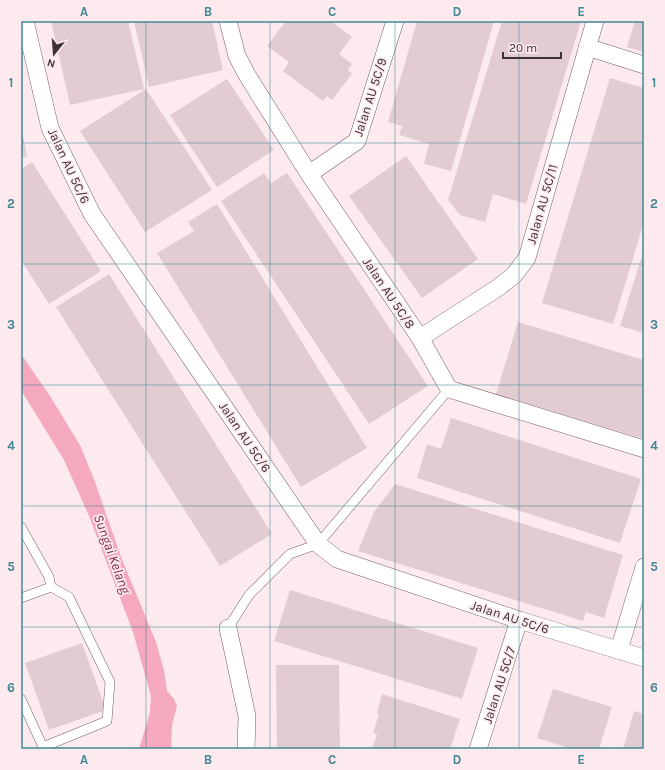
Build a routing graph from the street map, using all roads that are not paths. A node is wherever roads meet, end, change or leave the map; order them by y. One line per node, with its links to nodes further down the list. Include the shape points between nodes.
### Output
1 (25, 21): 12 (street, Jalan AU 5C/6, via 50,128 92,214)
2 (228, 21): 7 (street, Jalan AU 5C/8, via 237,56 247,75)
3 (395, 21): 7 (street, Jalan AU 5C/9, via 356,141)
4 (595, 21): 5 (street, Jalan AU 5C/11)
5 (587, 47): 6 (street); 8 (street, Jalan AU 5C/11, via 527,258 514,275 499,287)
6 (644, 65)
7 (309, 174): 8 (street, Jalan AU 5C/8)
8 (420, 338): 9 (street, Jalan AU 5C/8)
9 (449, 389): 10 (street); 12 (lane)
10 (644, 449)
11 (21, 527): 14 (lane, via 49,577)
12 (318, 544): 16 (street, Jalan AU 5C/6, via 337,559); 17 (lane, via 290,554 249,596)
13 (644, 567): 18 (street)
14 (51, 587): 15 (lane); 20 (lane, via 69,597 110,682 107,721 43,747)
15 (21, 598)
16 (519, 620): 18 (street, Jalan AU 5C/6); 22 (street, Jalan AU 5C/7)
17 (228, 628): 21 (street, via 247,716)
18 (619, 650): 19 (street, Jalan AU 5C/6)
19 (644, 658)
20 (21, 699)
21 (246, 749)
22 (478, 749)

